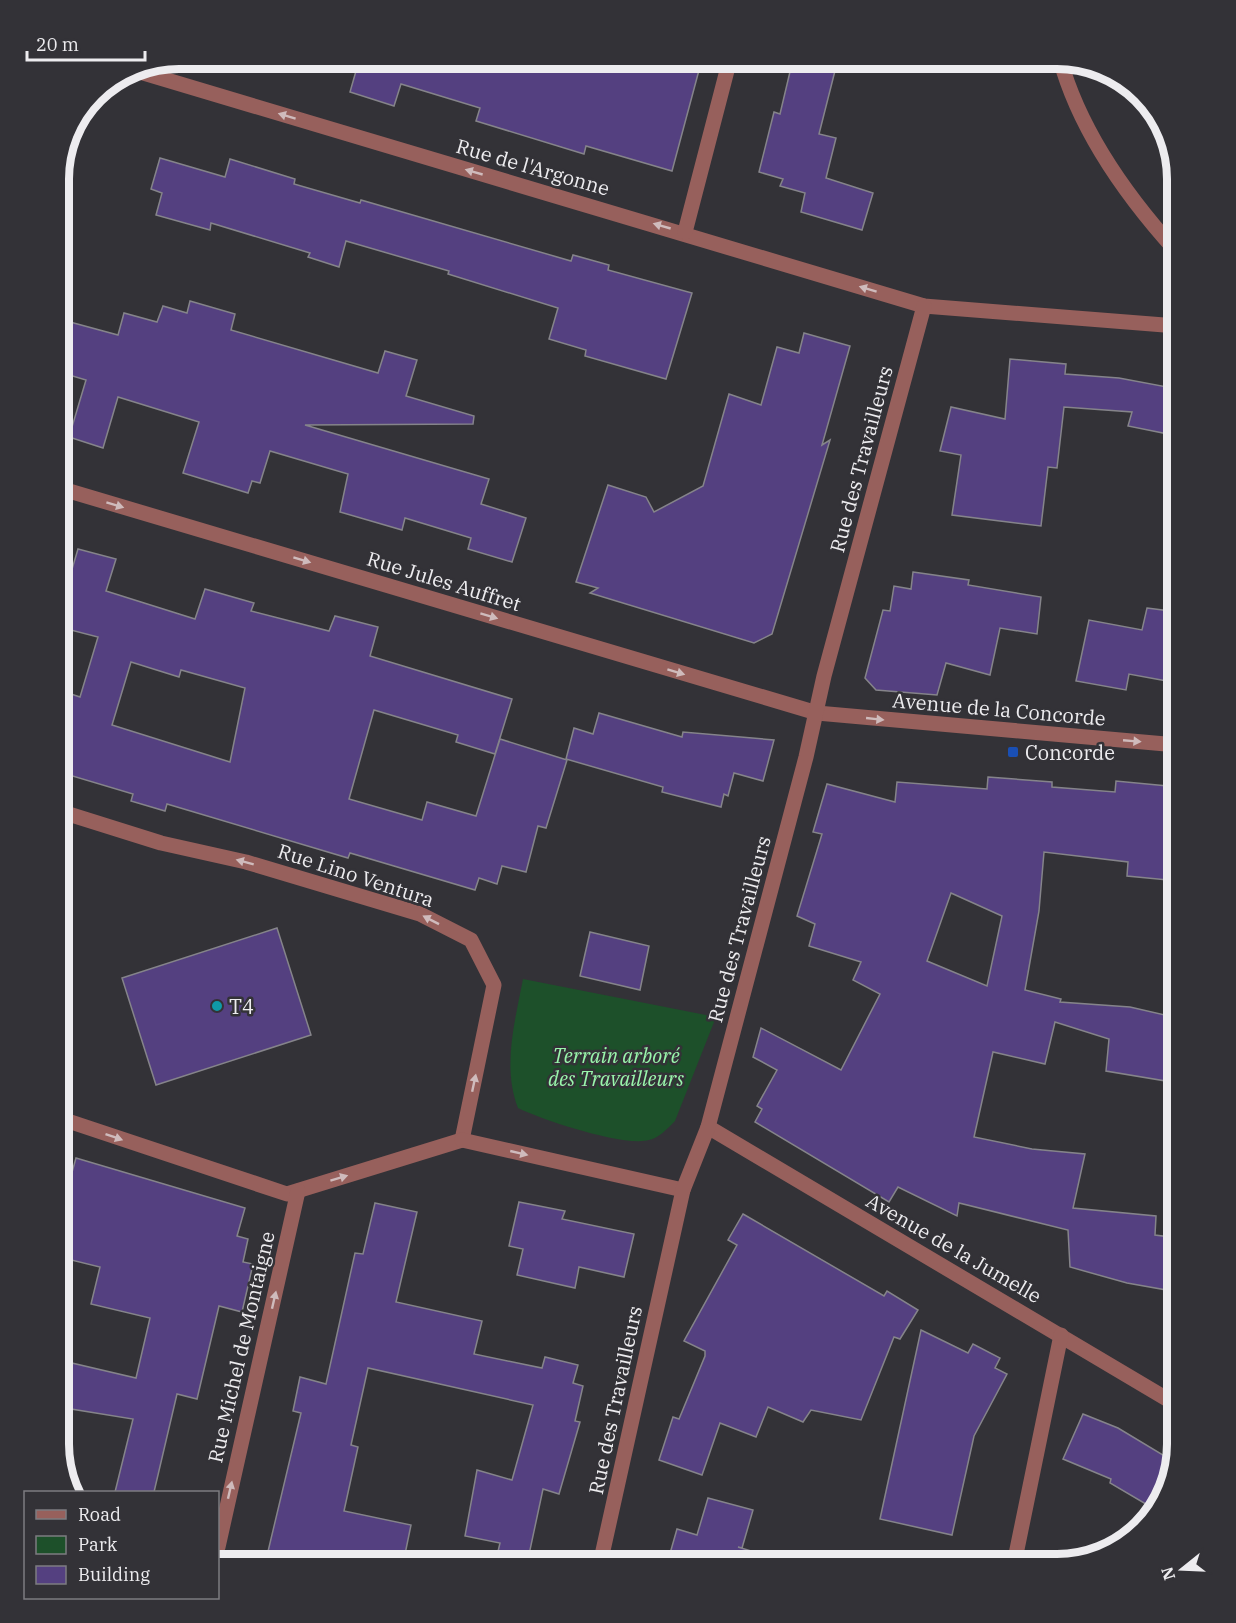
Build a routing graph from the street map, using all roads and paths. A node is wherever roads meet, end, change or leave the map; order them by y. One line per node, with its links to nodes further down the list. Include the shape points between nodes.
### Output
1 (727, 69): 4 (street)
2 (1063, 69): 5 (street, via 1068,87 1107,162)
3 (147, 74): 4 (street, Rue de l'Argonne, one-way to 3)
4 (685, 232): 6 (street, Rue de l'Argonne, one-way to 4)
5 (1167, 240)
6 (924, 306): 7 (street, Rue de l'Argonne); 9 (street, Rue des Travailleurs)
7 (1167, 325)
8 (69, 491): 9 (street, Rue Jules Auffret, one-way to 9)
9 (817, 713): 10 (street, Avenue de la Concorde, one-way to 10); 13 (street, Rue des Travailleurs)
10 (1167, 744)
11 (69, 814): 14 (street, Rue Lino Ventura, one-way to 11, via 494,985 471,940 420,914)
12 (69, 1122): 16 (street, one-way to 16, via 287,1194)
13 (708, 1127): 15 (street, Rue des Travailleurs); 17 (street, Avenue de la Jumelle)
14 (462, 1140): 15 (street, one-way to 15); 16 (street, one-way to 14)
15 (683, 1190): 20 (street, Rue des Travailleurs)
16 (298, 1191): 19 (street, Rue Michel de Montaigne, one-way to 16)
17 (1061, 1335): 18 (street, Avenue de la Jumelle); 21 (street)
18 (1167, 1398)
19 (219, 1543)
20 (602, 1554)
21 (1016, 1554)

